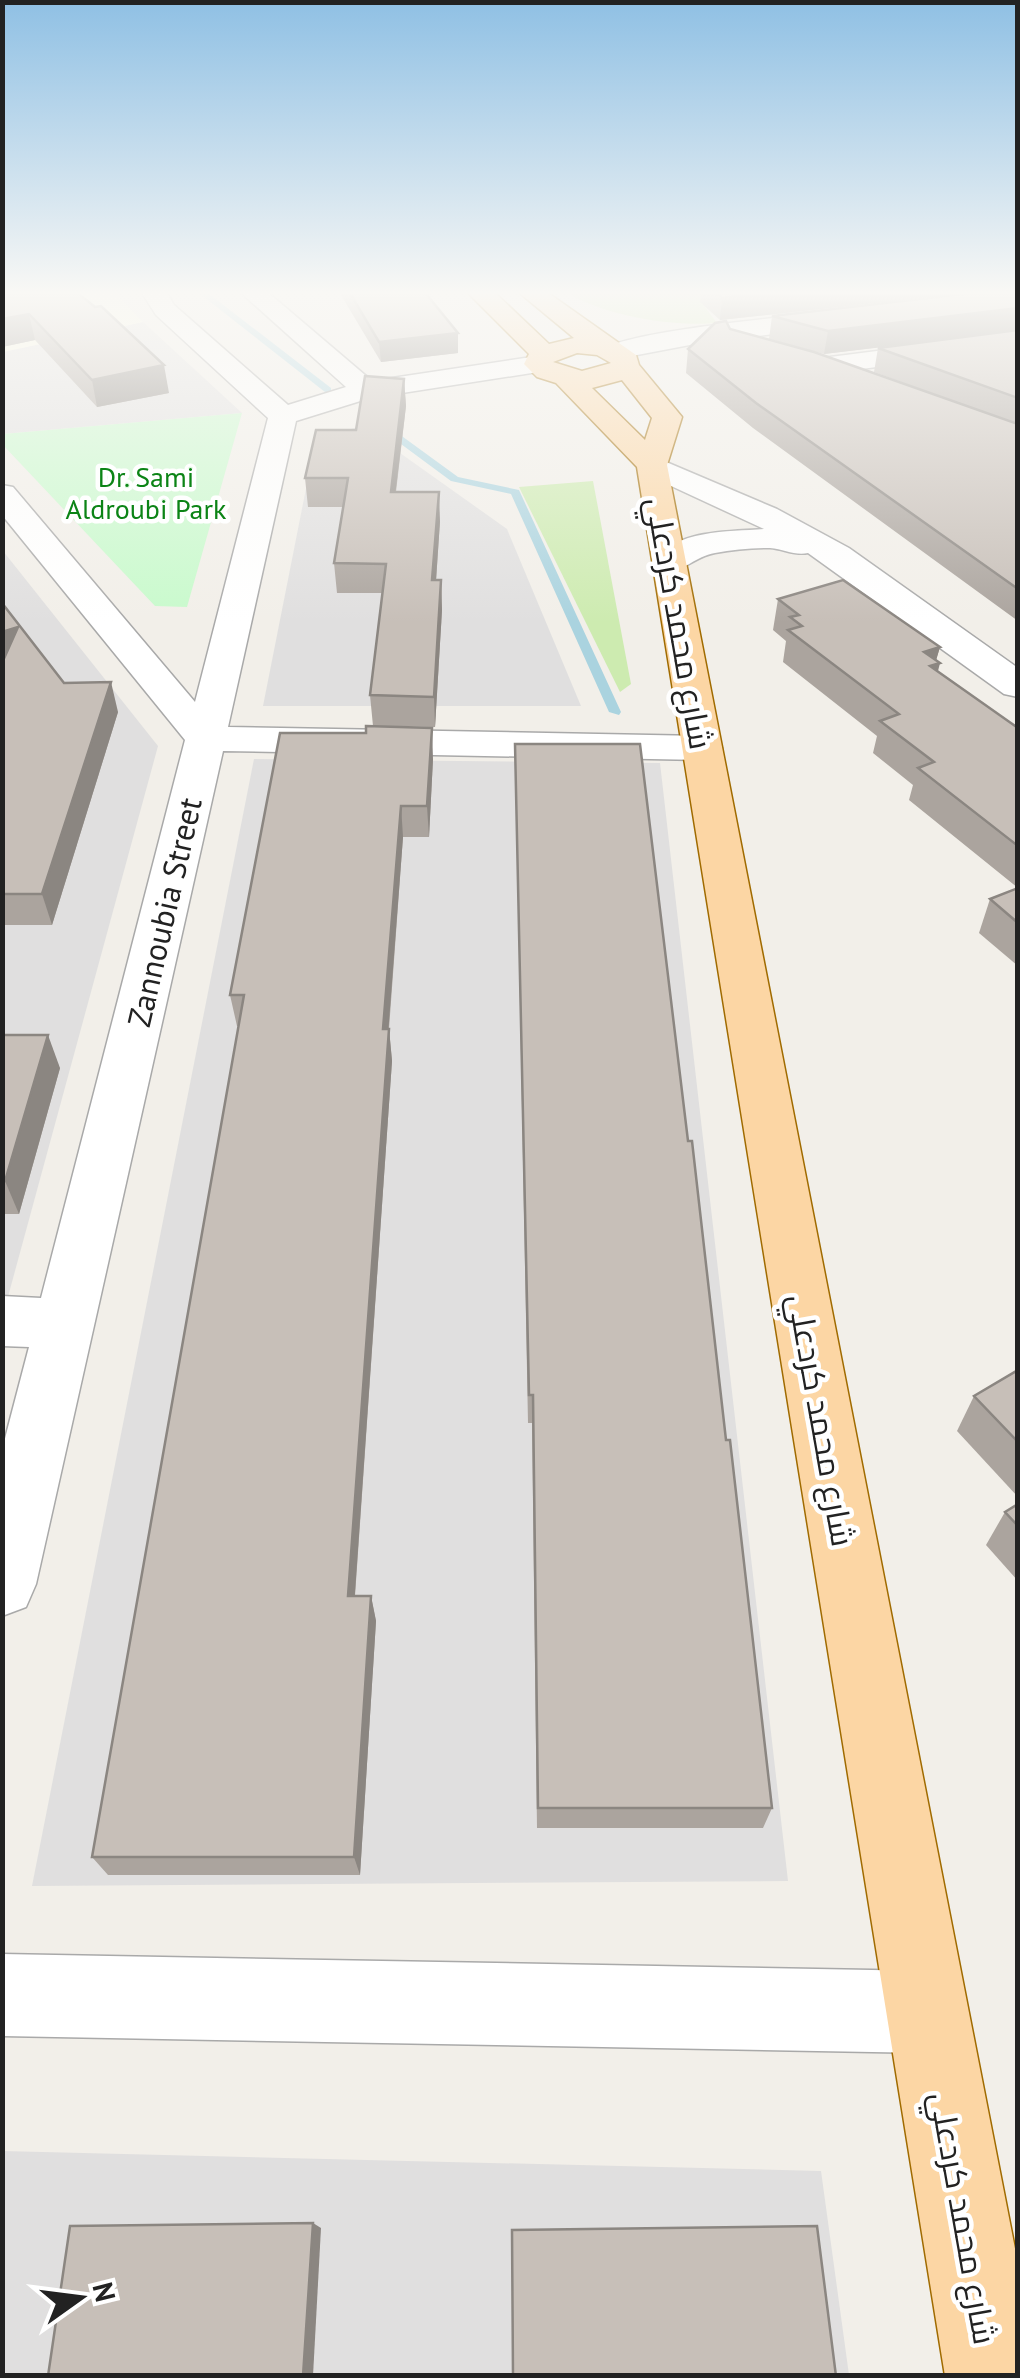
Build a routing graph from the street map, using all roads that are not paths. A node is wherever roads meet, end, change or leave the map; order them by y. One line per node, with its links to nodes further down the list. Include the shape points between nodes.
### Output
1 (266, 401): 5 (street)
2 (331, 401): 5 (street)
3 (586, 401): 6 (main road)
4 (654, 401): 6 (main road, via 667,417)
5 (283, 416): 11 (street, Zannoubia Street)
6 (652, 466): 8 (street); 9 (main road, شارع محمد كردعلي)
7 (2, 494): 11 (street)
8 (836, 555): 9 (street, via 774,538 702,544); 10 (street)
9 (670, 563): 12 (main road, شارع محمد كردعلي)
10 (1011, 676)
11 (205, 739): 12 (street); 14 (street, Zannoubia Street)
12 (702, 748): 17 (main road, شارع محمد كردعلي)
13 (2, 1321): 14 (street)
14 (65, 1324): 15 (street, Zannoubia Street)
15 (2, 1584)
16 (2, 1995): 17 (street)
17 (927, 2012): 18 (main road, شارع محمد كردعلي)
18 (992, 2376)

